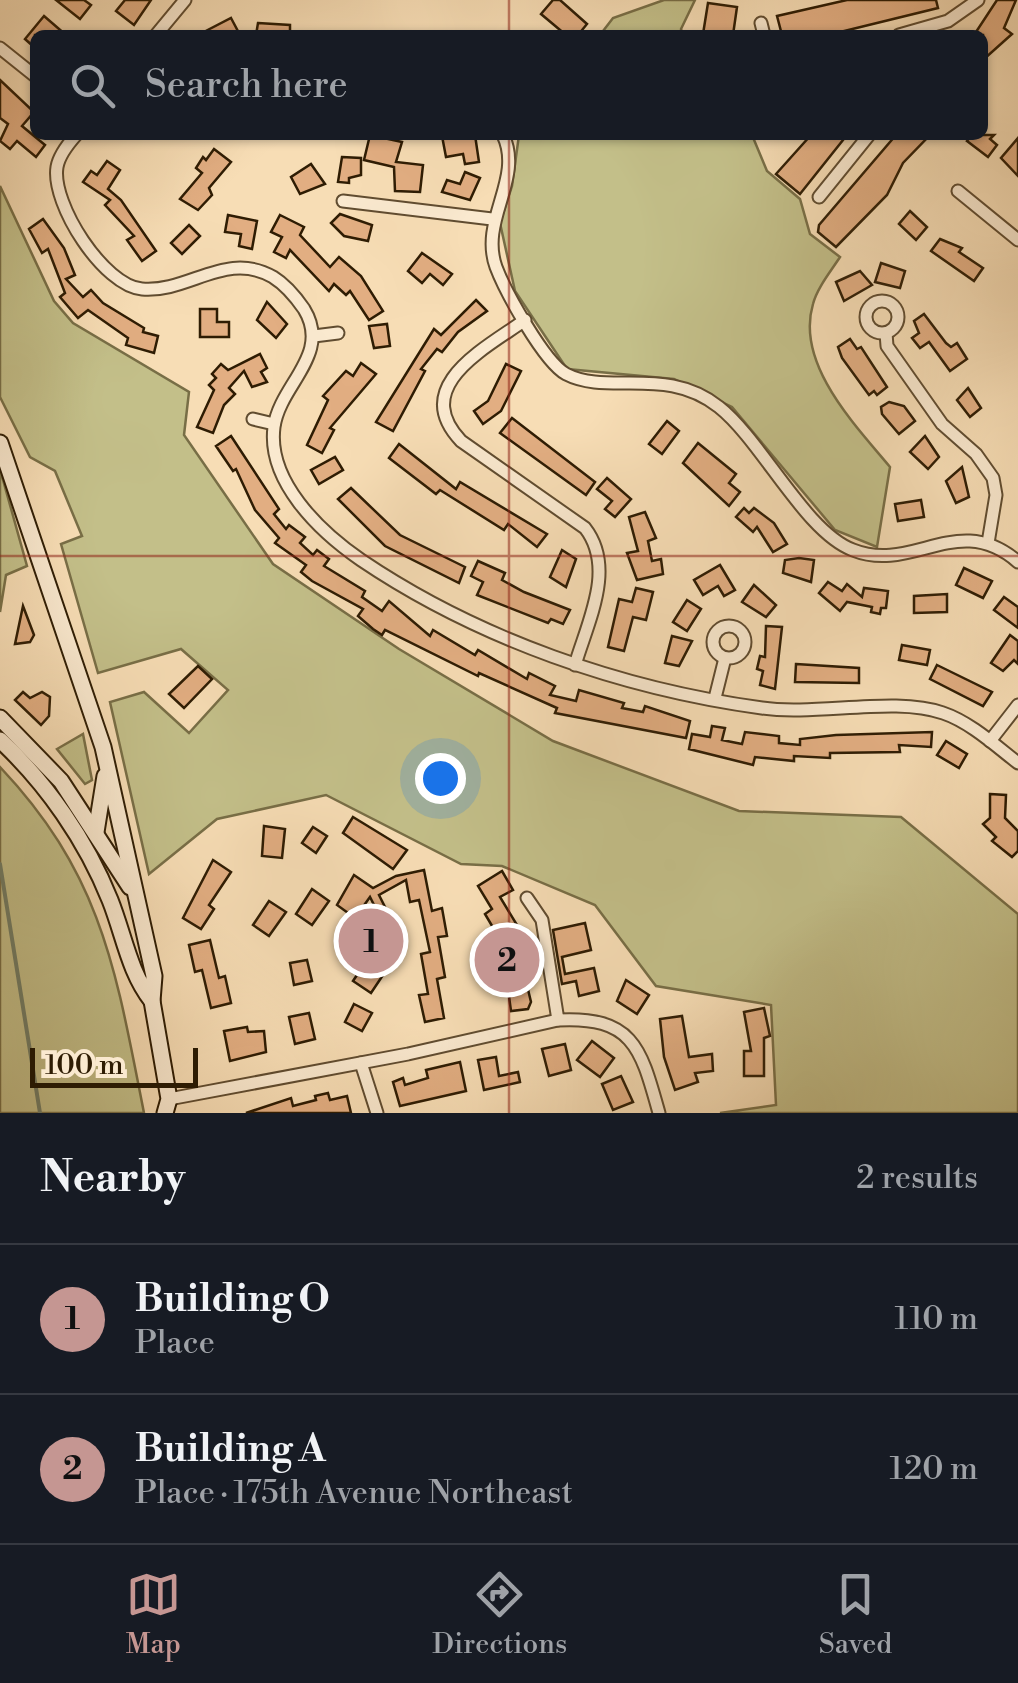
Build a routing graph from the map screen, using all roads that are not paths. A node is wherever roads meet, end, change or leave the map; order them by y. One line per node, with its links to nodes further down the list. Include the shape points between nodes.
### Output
1 (185, 0): 3 (street)
2 (978, 0): 4 (street, via 962,16)
3 (160, 30)
4 (929, 30)
5 (0, 48): 6 (street)
6 (30, 72)
7 (72, 140): 18 (street, via 60,156 58,190 106,273 139,290 234,266 255,269 294,294)
8 (504, 140): 13 (street, via 510,161)
9 (865, 140): 11 (street)
10 (958, 191): 14 (street)
11 (819, 197)
12 (343, 201): 13 (street)
13 (492, 218): 15 (street, via 496,268)
14 (1018, 240)
15 (525, 320): 22 (street, via 565,374 663,383 719,406 820,525 850,550 884,556 956,540); 25 (street, via 457,368 448,384 443,429 596,542 600,577)
16 (338, 333): 18 (street)
17 (886, 333): 22 (street, via 887,346 942,424 993,478)
18 (314, 336): 20 (street)
19 (253, 419): 20 (street)
20 (274, 424): 25 (street, via 275,462 284,483 358,558 477,625)
21 (0, 442): 31 (main road)
22 (988, 542): 23 (street)
23 (1018, 562)
24 (725, 658): 26 (street)
25 (575, 665): 26 (street)
26 (715, 698): 30 (street, via 785,711 920,708 957,719)
27 (1018, 705): 30 (street)
28 (0, 718): 34 (main road)
29 (0, 740): 36 (main road, via 46,790)
30 (990, 741): 32 (street)
31 (103, 747): 33 (main road); 37 (main road)
32 (1018, 764)
33 (104, 788): 34 (main road, via 94,801); 35 (main road)
34 (75, 800): 35 (main road)
35 (96, 831): 36 (main road); 37 (main road)
36 (95, 867): 39 (main road, via 136,981)
37 (135, 895): 39 (main road, via 154,976)
38 (528, 898): 40 (street, via 542,920)
39 (152, 1000): 42 (main road)
40 (558, 1020): 41 (street); 45 (street, via 605,1022 619,1030 642,1052)
41 (362, 1064): 42 (street); 44 (street)
42 (167, 1106): 43 (main road)
43 (180, 1113)
44 (377, 1113)
45 (659, 1113)

